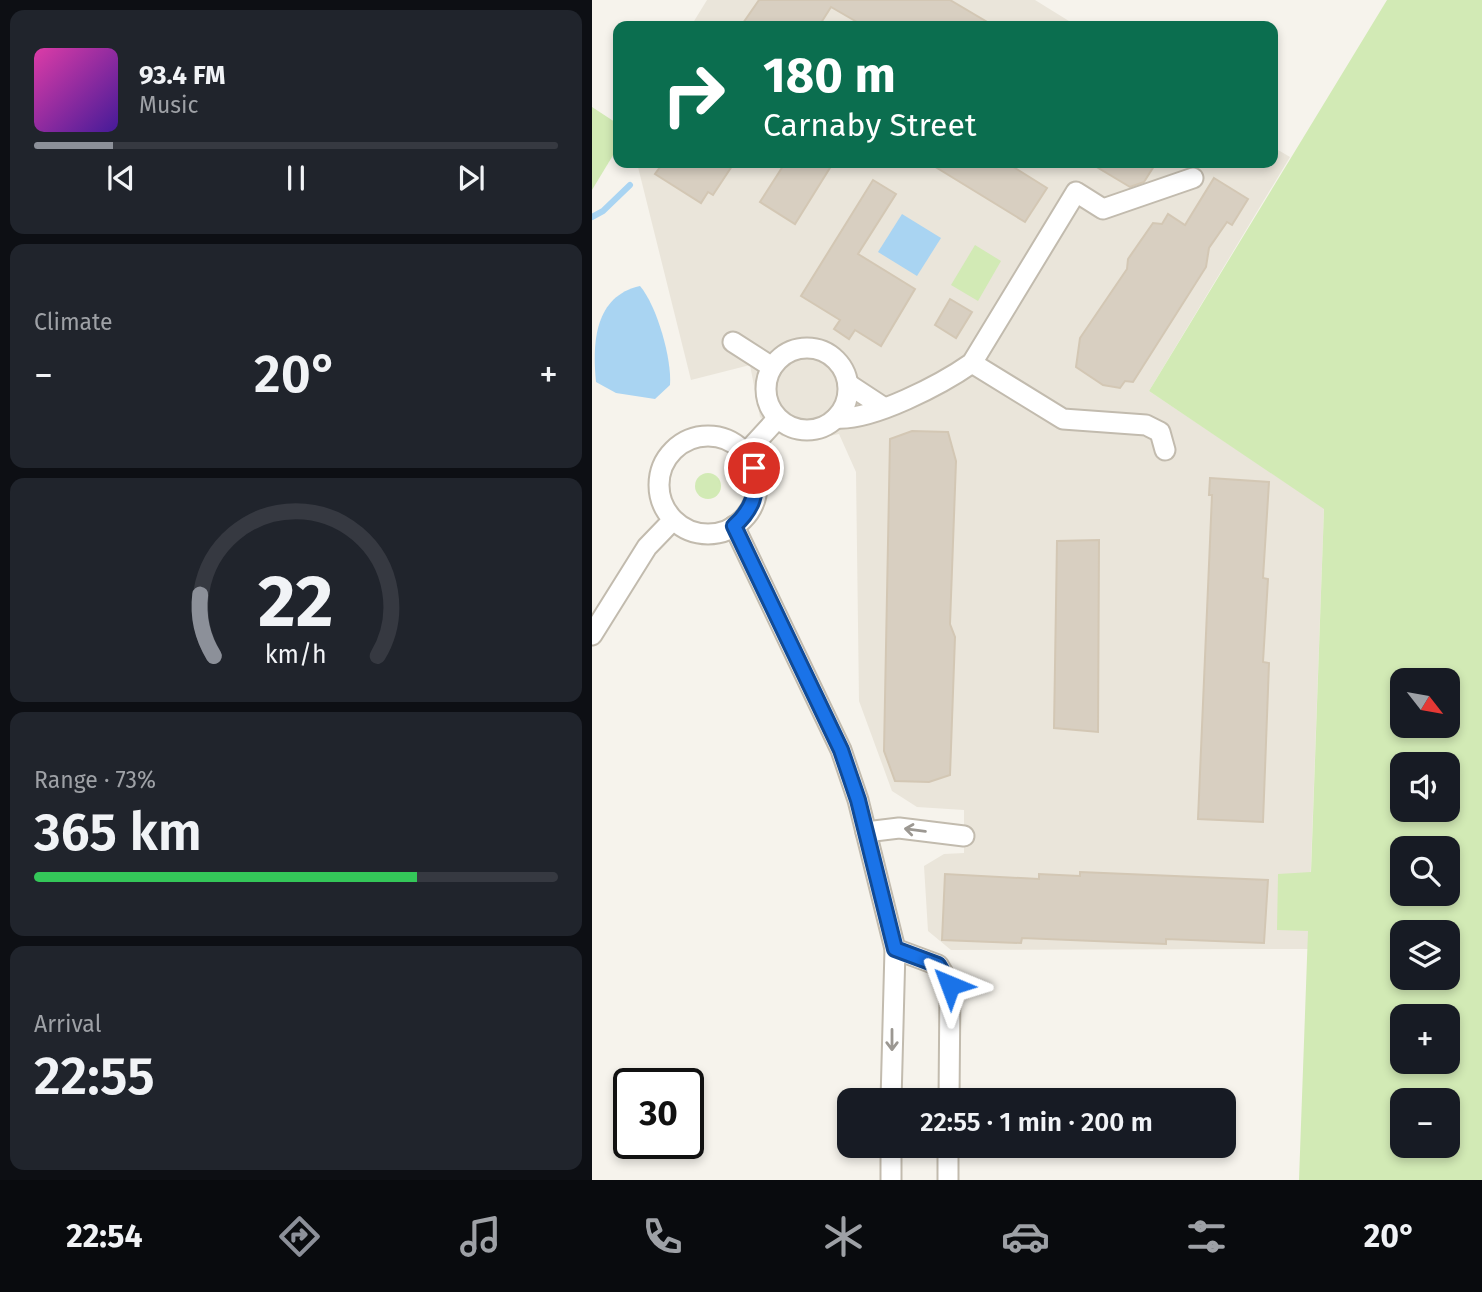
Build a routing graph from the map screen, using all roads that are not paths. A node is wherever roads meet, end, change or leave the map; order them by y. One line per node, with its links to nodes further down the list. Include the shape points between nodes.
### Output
1 (1193, 178): 3 (street, via 1103,209 1076,192)
2 (733, 342): 4 (street)
3 (972, 363): 6 (street); 9 (street, via 1063,419 1146,425 1160,432)
4 (772, 367): 5 (street, via 791,351 816,349 838,362); 8 (street, via 765,394)
5 (848, 384): 6 (street); 7 (street)
6 (883, 407): 7 (street, via 851,419)
7 (836, 418): 8 (street, via 813,430 788,427)
8 (777, 419): 10 (street)
9 (1165, 450)
10 (745, 453): 11 (street, via 734,443 703,435 674,448 659,476 663,507); 12 (street, via 754,468 755,493 746,515)
11 (673, 520): 12 (street, via 702,534); 13 (street, via 647,547)
12 (734, 526): 14 (street, via 841,750)
13 (592, 635)
14 (866, 832): 15 (street, one-way to 14, via 899,828); 16 (street)
15 (964, 836)
16 (895, 949): 17 (street, one-way to 17); 18 (street, via 938,965 950,985)
17 (891, 1088)
18 (949, 1088)
19 (891, 1158): 21 (street)
20 (948, 1158): 22 (street)
21 (891, 1180)
22 (948, 1180)

